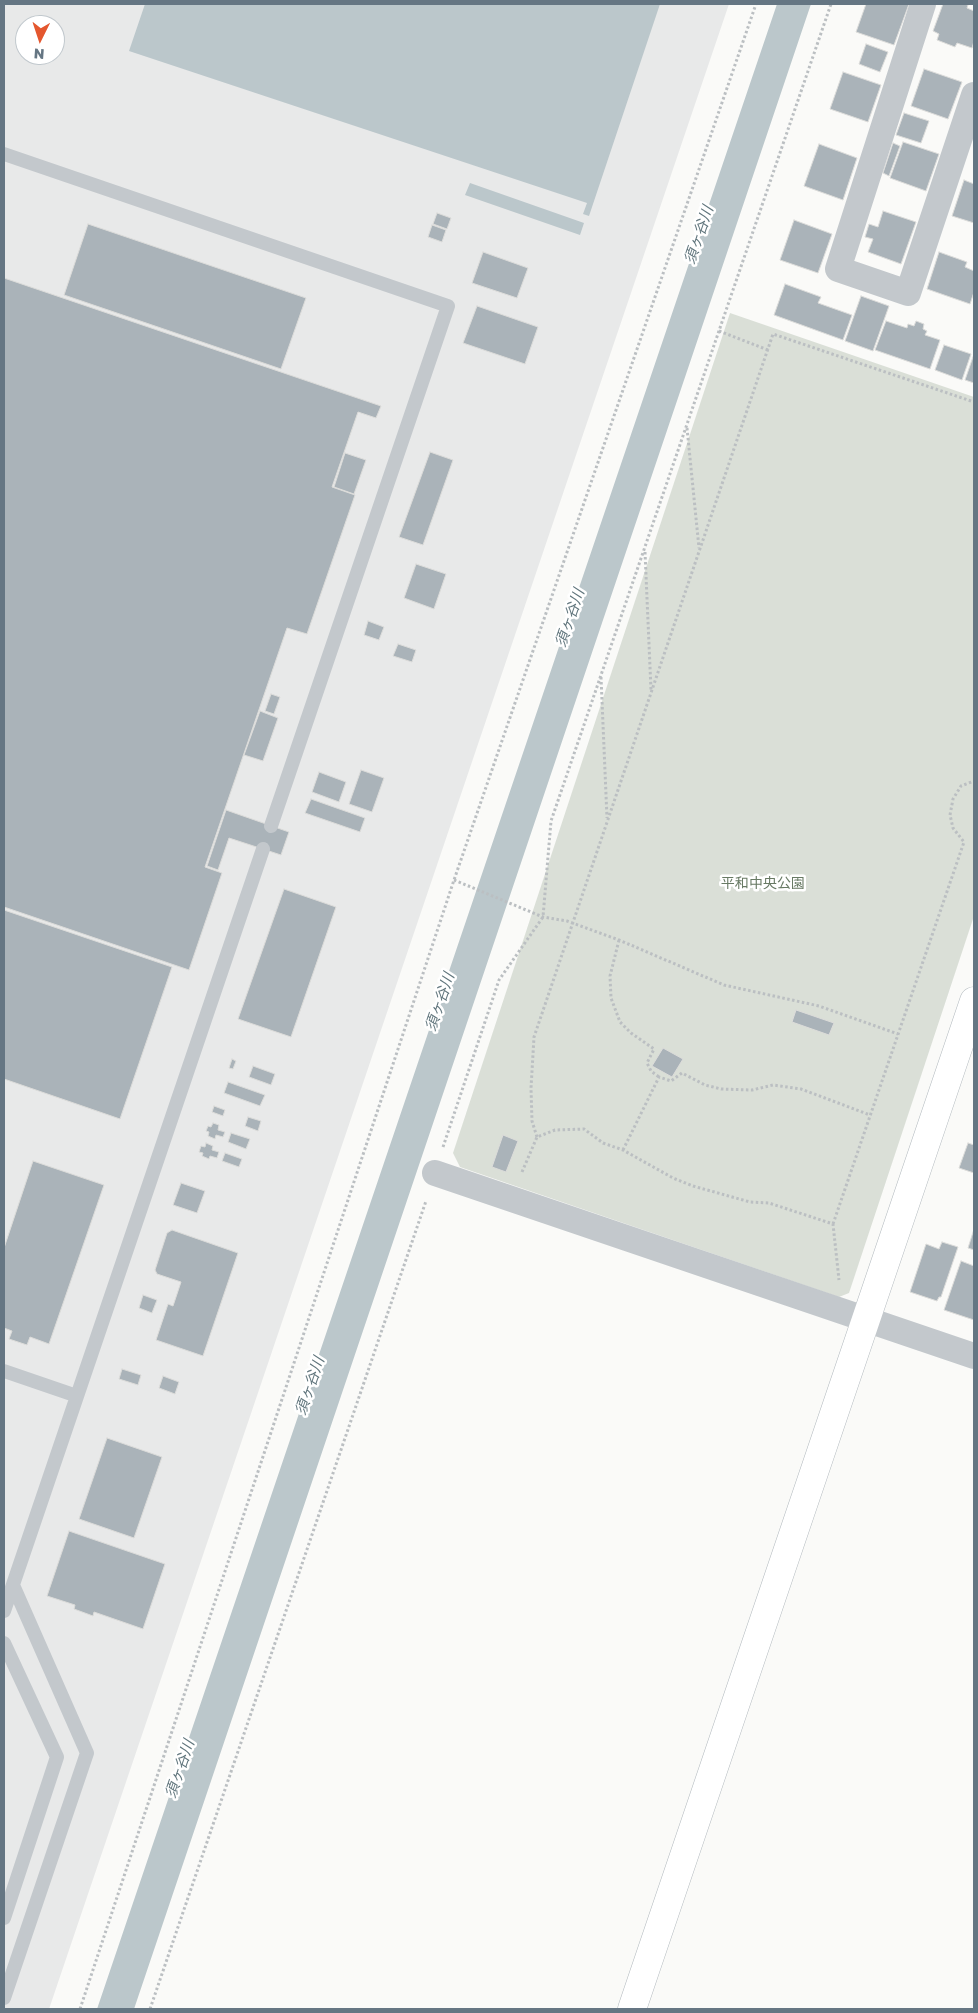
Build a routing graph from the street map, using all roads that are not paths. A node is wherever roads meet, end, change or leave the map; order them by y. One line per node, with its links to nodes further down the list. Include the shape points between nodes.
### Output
1 (923, 4): 2 (street, via 838,268 908,293)
2 (974, 95)
3 (4, 154): 4 (lane, via 448,306)
4 (271, 826)
5 (263, 849): 11 (lane)
6 (974, 1001): 8 (street)
7 (435, 1173): 8 (street)
8 (866, 1320): 9 (street); 17 (street)
9 (974, 1356)
10 (4, 1372): 11 (lane)
11 (77, 1396): 12 (lane)
12 (13, 1585): 13 (lane); 16 (lane, via 87,1753)
13 (4, 1611)
14 (4, 1642): 15 (lane, via 57,1757)
15 (4, 1918)
16 (4, 1998)
17 (632, 2009)

